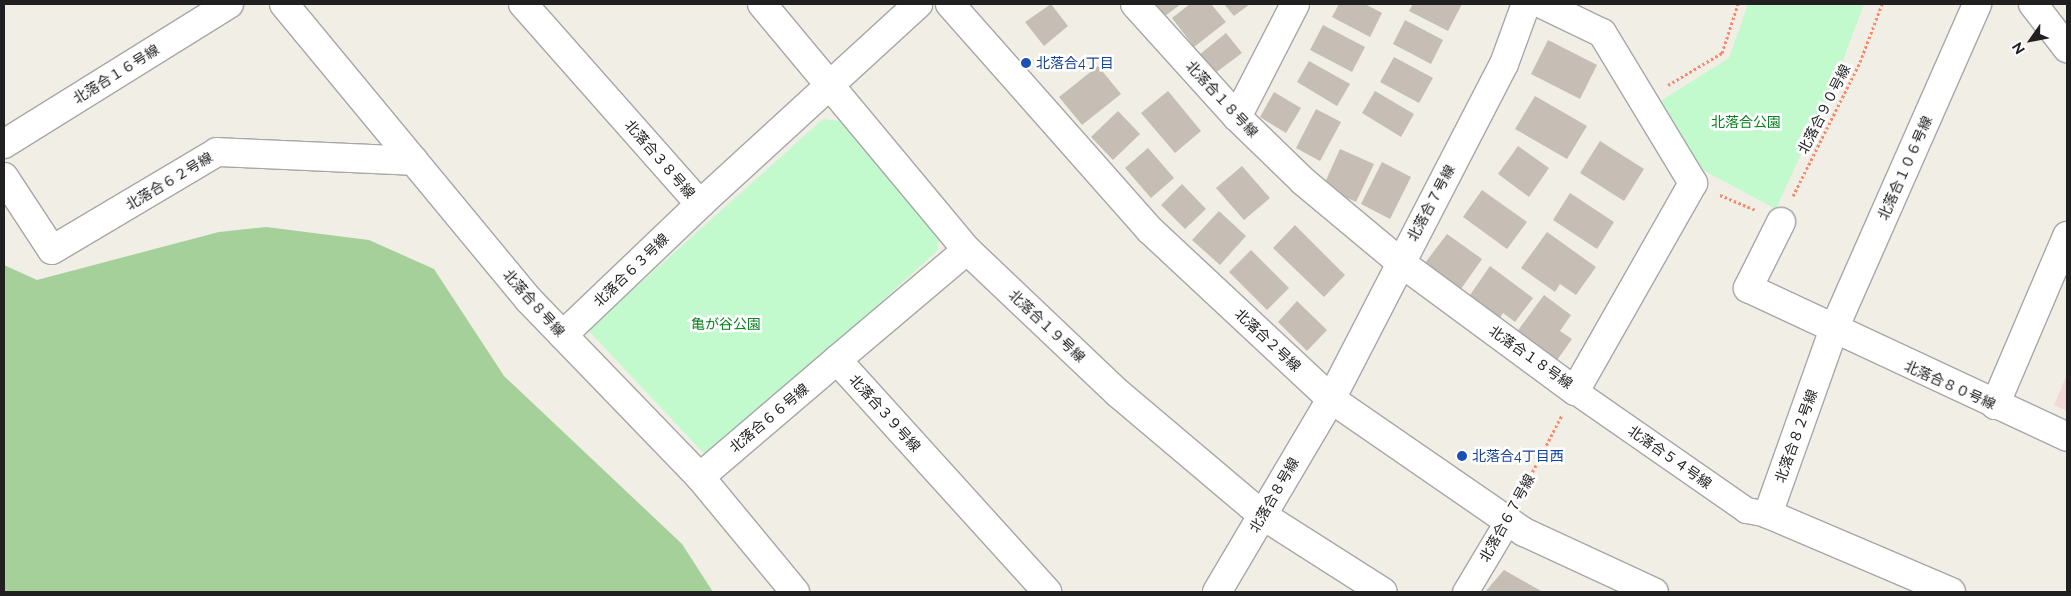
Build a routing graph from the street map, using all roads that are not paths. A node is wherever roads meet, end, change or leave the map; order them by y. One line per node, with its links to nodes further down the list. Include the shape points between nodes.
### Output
1 (229, 4): 16 (street, 北落合１６号線)
2 (284, 4): 17 (street, 北落合８号線)
3 (523, 4): 19 (street, 北落合３８号線)
4 (762, 4): 14 (street, 北落合１９号線)
5 (918, 4): 14 (street, 北落合３８号線)
6 (950, 4): 28 (street, 北落合２号線, via 1150,230)
7 (1135, 4): 15 (street, 北落合１８号線)
8 (1295, 4): 15 (street)
9 (1526, 4): 23 (street, 北落合７号線, via 1504,64)
10 (1542, 4): 27 (street, 北落合１８号線, via 1602,33 1693,183)
11 (1977, 4): 24 (street, 北落合１０６号線)
12 (2033, 4): 13 (street)
13 (2067, 48)
14 (828, 83): 19 (street, 北落合３８号線); 22 (street, 北落合１９号線)
15 (1236, 117): 23 (street, 北落合１８号線, via 1304,182)
16 (4, 144)
17 (414, 161): 18 (street, 北落合６２号線, via 217,152 52,250); 25 (street, 北落合８号線)
18 (4, 177)
19 (700, 204): 25 (street, 北落合６３号線)
20 (1781, 222): 24 (street, via 1748,288)
21 (2067, 236): 29 (street)
22 (967, 250): 26 (street); 33 (street, 北落合１９号線, via 1119,394)
23 (1400, 262): 27 (street, 北落合１８号線); 28 (street, 北落合７号線)
24 (1833, 331): 29 (street, 北落合８０号線); 32 (street, 北落合８２号線)
25 (563, 335): 31 (street, 北落合８号線)
26 (837, 360): 31 (street, 北落合６６号線); 37 (street, 北落合３９号線)
27 (1575, 390): 32 (street, 北落合５４号線, via 1746,510)
28 (1331, 399): 33 (street, 北落合８号線); 34 (street, 北落合２号線)
29 (1995, 405): 30 (street, 北落合８０号線)
30 (2067, 437)
31 (700, 477): 35 (street, 北落合８号線)
32 (1768, 514): 36 (street)
33 (1262, 515): 38 (street, 北落合８号線); 39 (street, 北落合１９号線)
34 (1508, 520): 40 (street, 北落合６７号線); 41 (street, 北落合２号線)
35 (791, 590)
36 (1947, 591)
37 (1047, 592)
38 (1217, 592)
39 (1383, 592)
40 (1465, 592)
41 (1654, 592)

